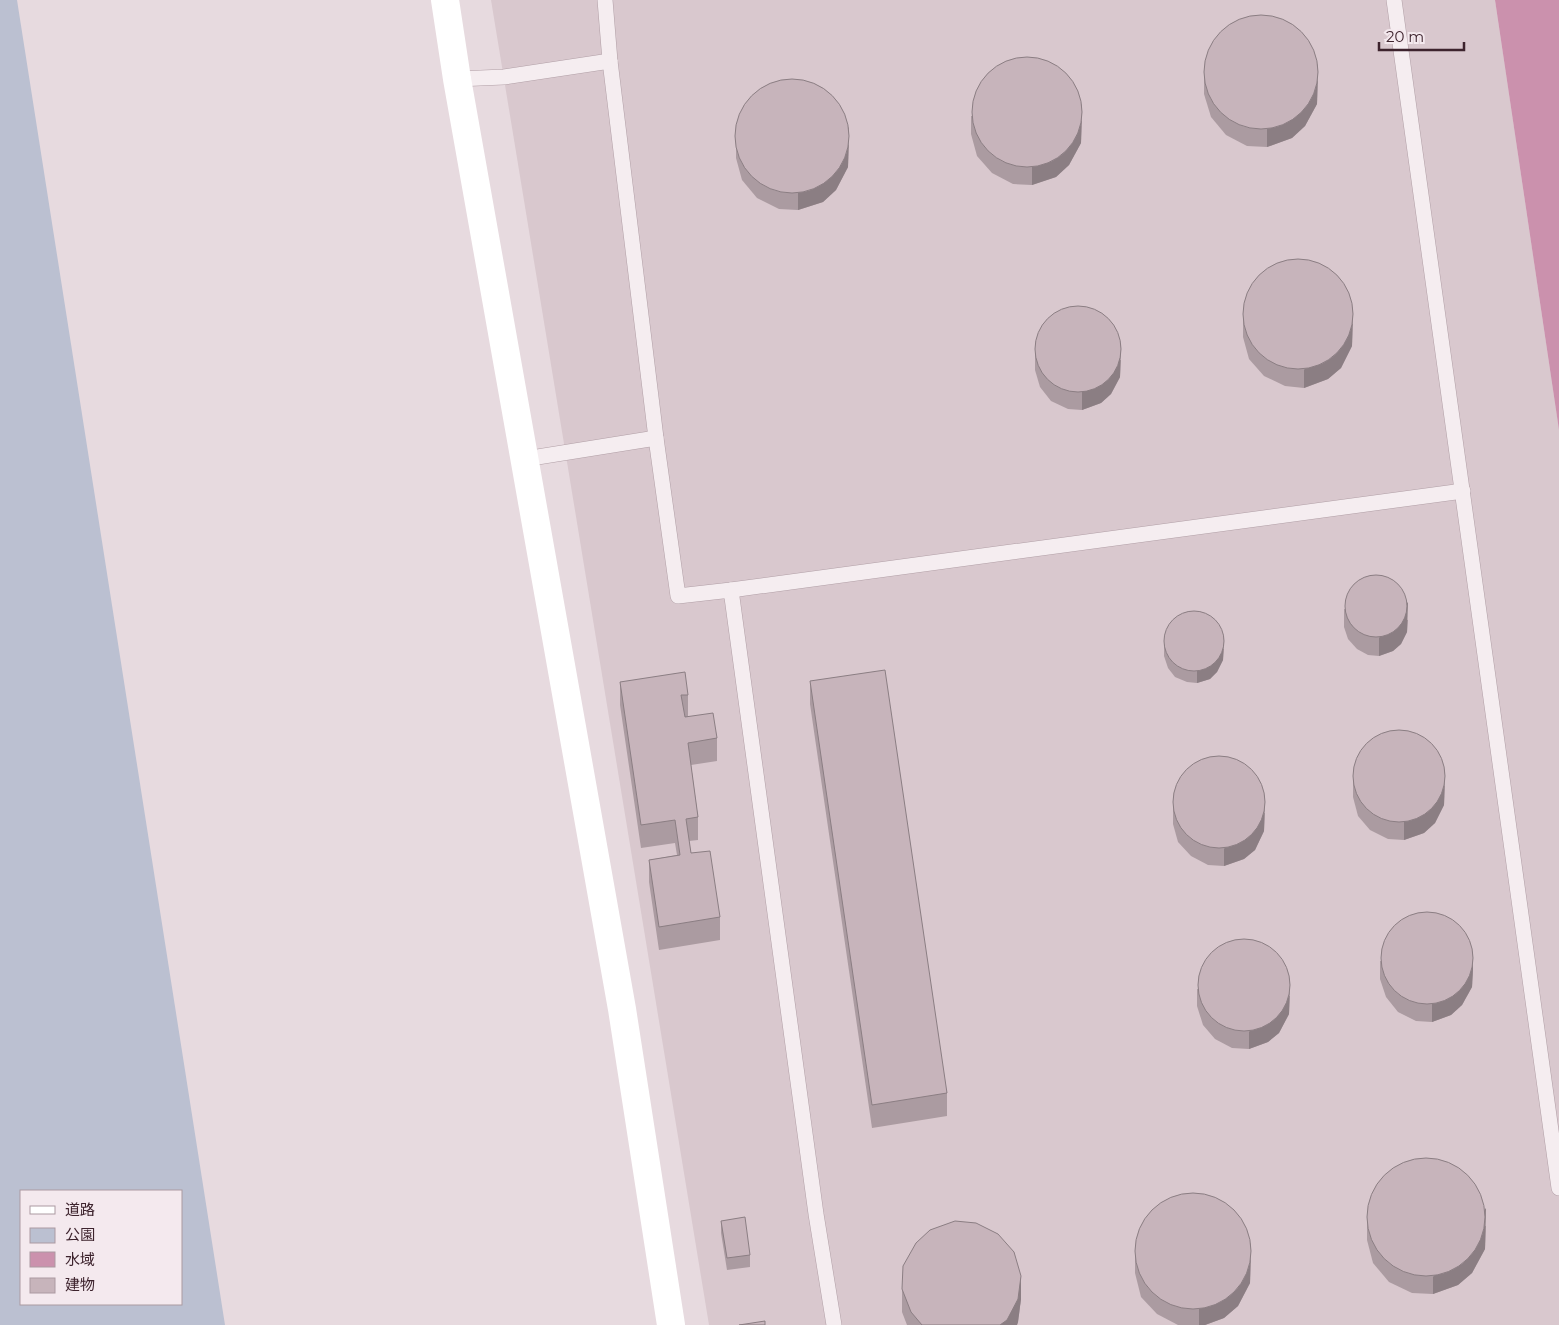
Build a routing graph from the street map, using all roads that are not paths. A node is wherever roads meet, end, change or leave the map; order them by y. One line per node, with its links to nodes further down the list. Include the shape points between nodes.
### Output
1 (445, 0): 5 (street)
2 (605, 0): 4 (lane)
3 (1394, 0): 8 (lane)
4 (610, 60): 5 (lane, via 504,77); 6 (lane)
5 (457, 79): 7 (street)
6 (656, 438): 7 (lane); 9 (lane, via 678,596)
7 (525, 459): 11 (street, via 622,1009)
8 (1462, 491): 9 (lane); 10 (lane)
9 (731, 590): 12 (lane)
10 (1559, 1188)
11 (671, 1325)
12 (834, 1325)

